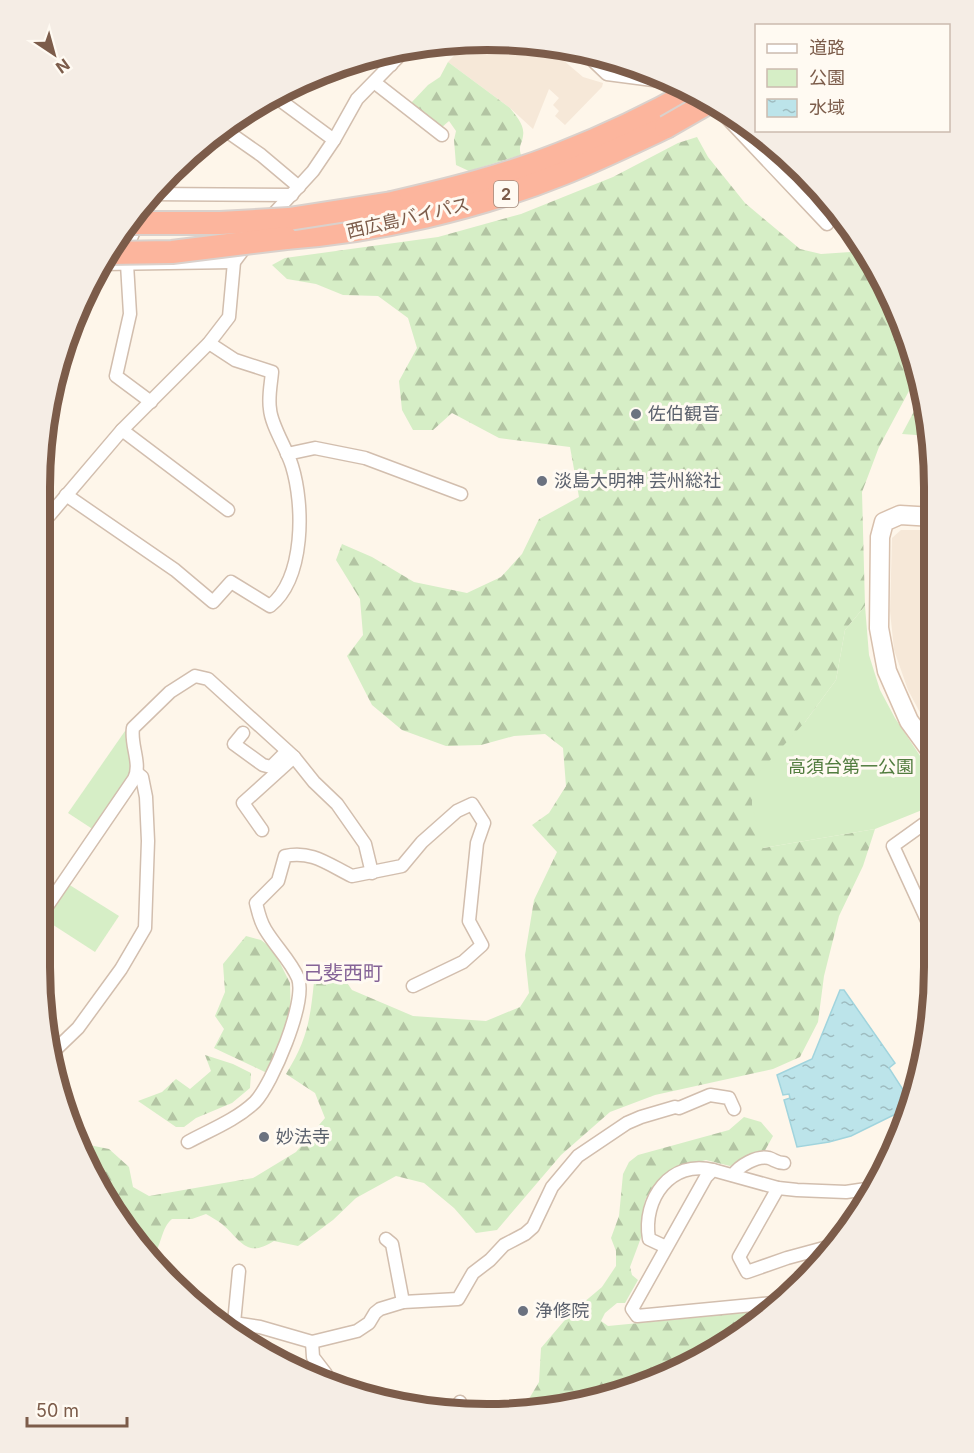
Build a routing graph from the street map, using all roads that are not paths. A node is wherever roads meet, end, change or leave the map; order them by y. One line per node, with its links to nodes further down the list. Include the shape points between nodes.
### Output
1 (396, 59): 4 (street)
2 (385, 62): 4 (street)
3 (596, 63): 5 (street, via 607,74)
4 (391, 65): 6 (street)
5 (643, 79)
6 (374, 82): 13 (street); 14 (street, via 357,99)
7 (686, 97): 10 (highway, 西広島バイパス / 2)
8 (281, 101): 14 (street)
9 (700, 105): 10 (highway, 西広島バイパス / 2, bridge)
10 (662, 119): 17 (highway, 西広島バイパス / 2, bridge, via 451,189 392,203 289,219); 20 (highway, 西広島バイパス / 2, via 560,175 505,194 396,223)
11 (735, 127): 18 (street)
12 (229, 134): 15 (street, via 261,155)
13 (442, 135)
14 (334, 140): 15 (street)
15 (296, 191): 16 (street); 23 (street, via 255,233)
16 (163, 194)
17 (140, 221)
18 (827, 224)
19 (135, 227): 22 (street)
20 (286, 238): 21 (highway, 西広島バイパス / 2, bridge); 22 (highway, bridge)
21 (126, 240)
22 (118, 259): 23 (street); 25 (street, via 130,315 116,376)
23 (234, 262): 24 (street, via 229,317)
24 (209, 343): 25 (street); 27 (street, via 235,360 272,372 270,410)
25 (151, 402): 26 (street)
26 (122, 430): 29 (street); 30 (street)
27 (287, 454): 28 (street, via 315,448 365,458); 29 (street, via 300,516 299,535 293,570 282,595 270,606 231,582 213,602 175,570)
28 (461, 494)
29 (66, 495): 31 (street)
30 (228, 510)
31 (50, 514)
32 (924, 516): 34 (street, via 900,515 884,522 880,537 879,628 887,671 909,721)
33 (243, 733): 35 (street, via 234,744 263,765 271,767)
34 (924, 742)
35 (291, 754): 36 (street, via 208,679 195,676 170,692 133,728); 38 (street, via 243,803); 39 (street, via 337,804 365,844)
36 (137, 773): 41 (street); 43 (street, via 142,777 146,797 145,928 122,969 78,1028)
37 (924, 824): 40 (street, via 893,846)
38 (262, 830)
39 (372, 873): 42 (street, via 402,866 422,842 457,811 471,804 484,823 477,843 469,921 482,945 463,962); 45 (street, via 352,876 325,860 305,854 285,856 278,881 255,903 264,928 299,981 291,1030 256,1100 232,1119)
40 (924, 900)
41 (50, 902)
42 (413, 986)
43 (57, 1048)
44 (734, 1109): 55 (street, via 729,1098 710,1095 627,1123 578,1156 552,1187 533,1227 504,1245 473,1273 458,1299)
45 (188, 1142)
46 (784, 1163): 48 (street, via 758,1159 738,1168)
47 (713, 1170): 48 (street); 52 (street); 52 (street, via 702,1167 685,1172 668,1180 656,1192 648,1233 650,1239)
48 (733, 1175): 49 (street)
49 (778, 1188): 50 (street, via 835,1192); 53 (street, via 739,1257 747,1272)
50 (864, 1189)
51 (386, 1239): 55 (street, via 392,1244)
52 (666, 1247): 56 (street, via 632,1309 637,1316)
53 (820, 1249)
54 (239, 1271): 57 (street)
55 (403, 1302): 58 (street, via 380,1309 357,1330)
56 (764, 1304)
57 (234, 1323): 58 (street)
58 (312, 1342): 59 (street, via 313,1357)
59 (324, 1372)

